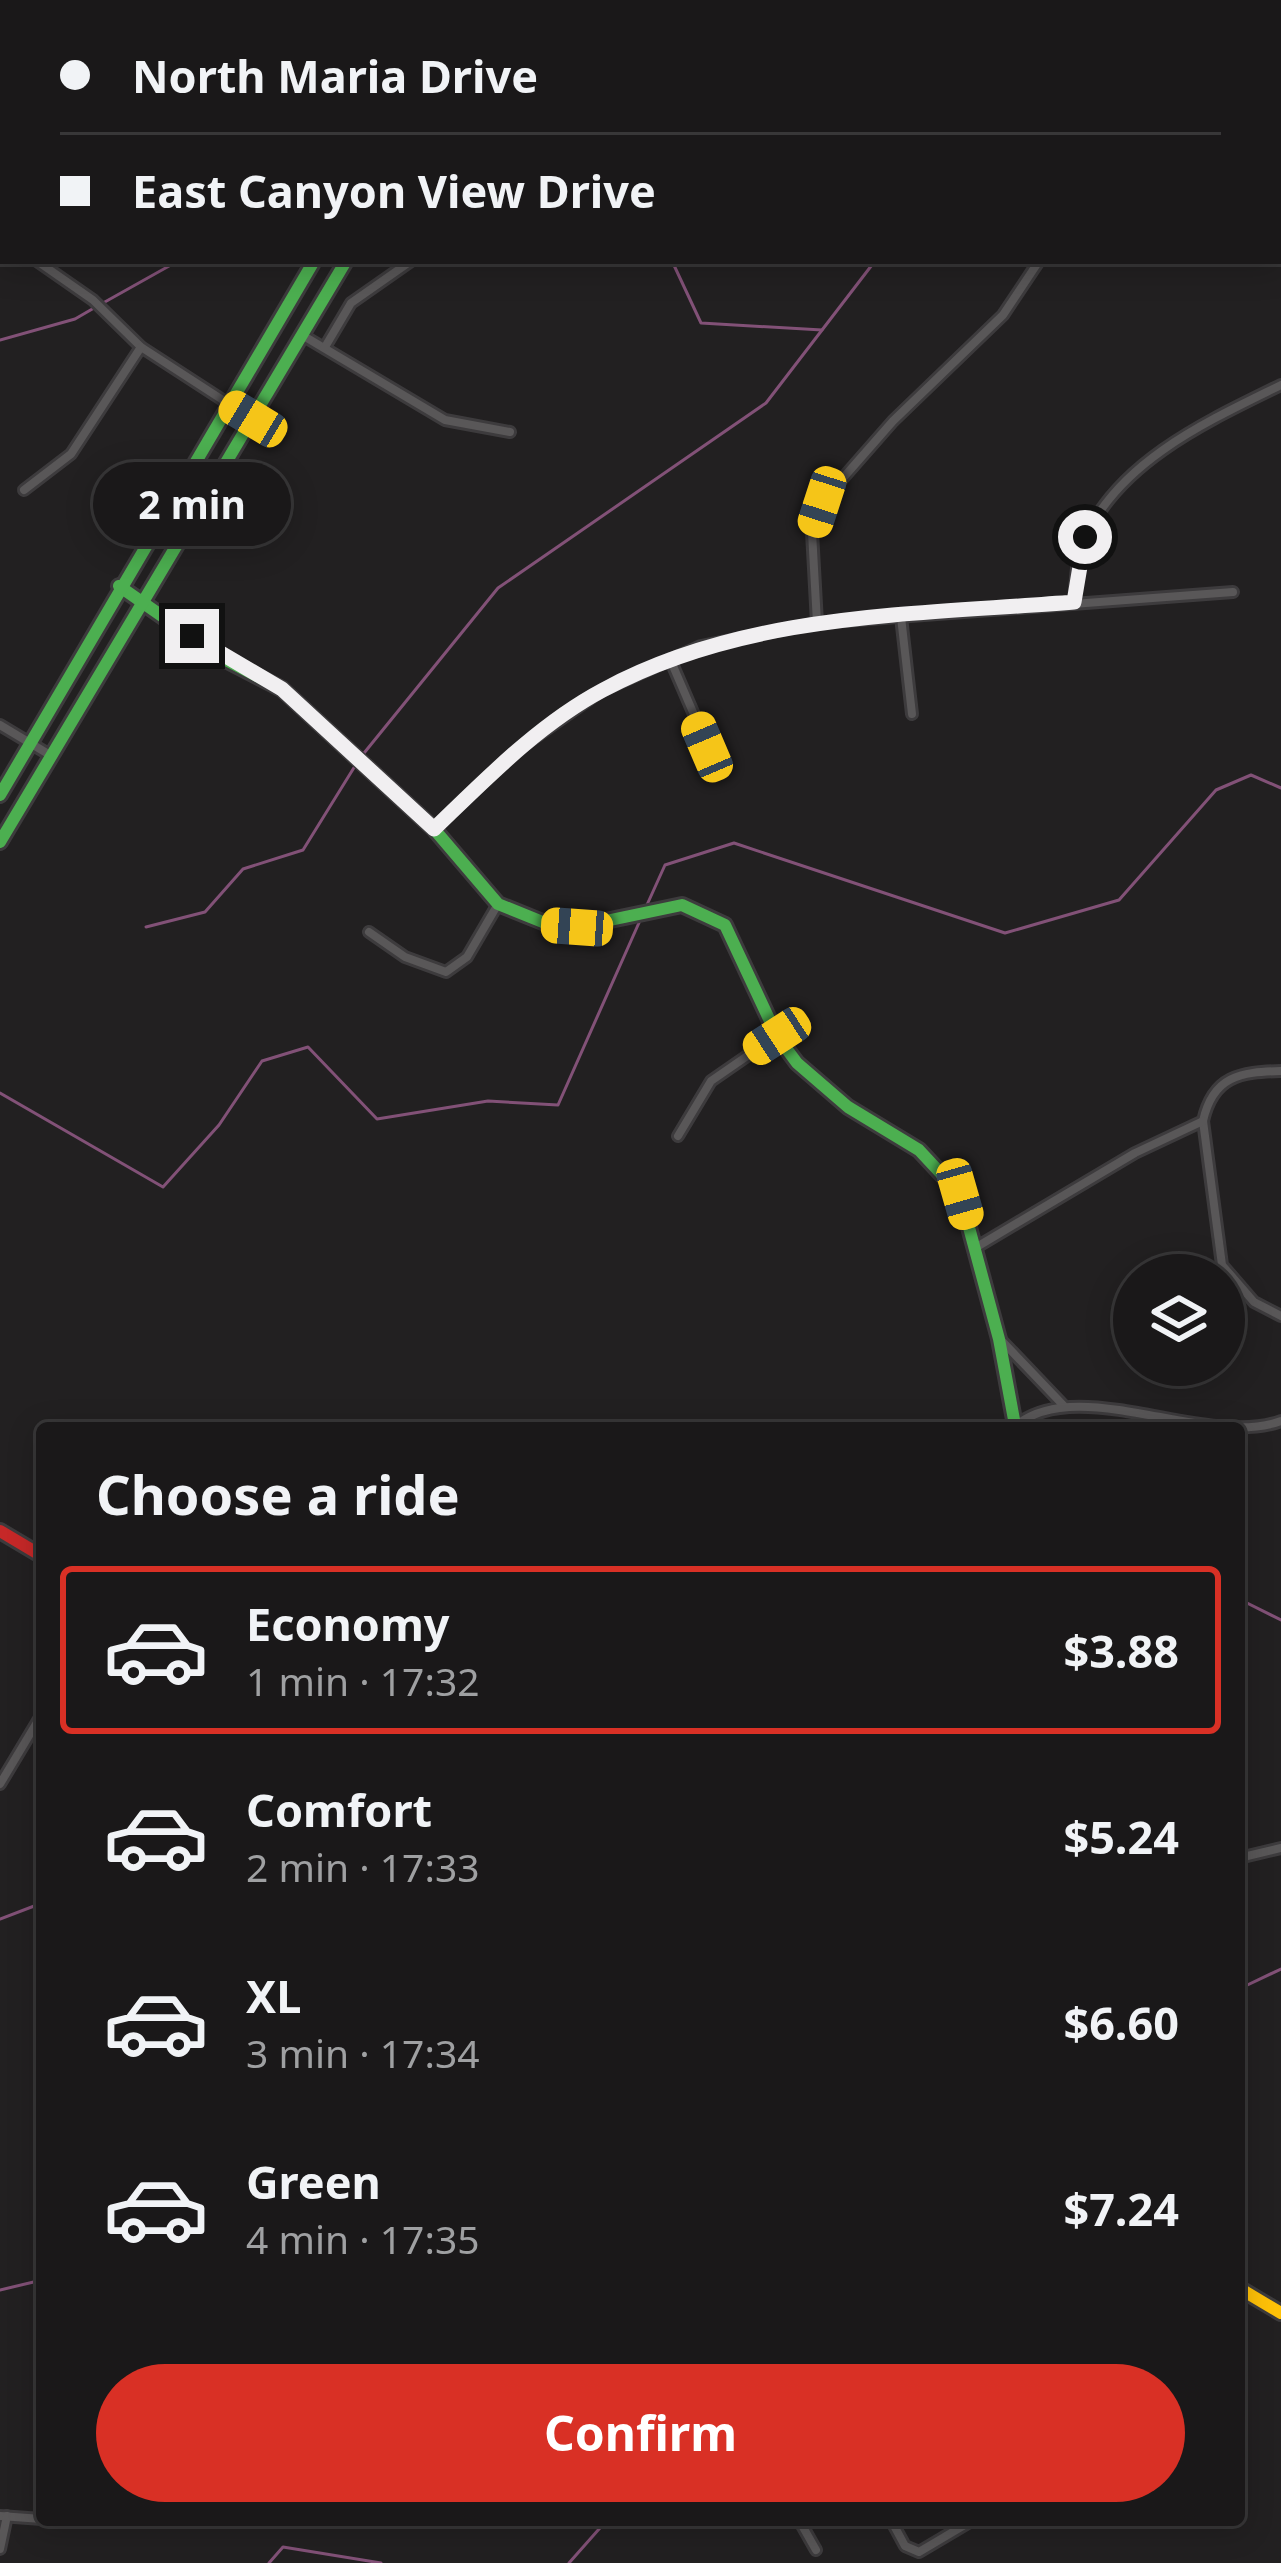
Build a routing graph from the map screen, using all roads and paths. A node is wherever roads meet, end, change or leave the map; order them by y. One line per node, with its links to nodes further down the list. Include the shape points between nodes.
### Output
1 (41, 264): 7 (street)
2 (312, 264): 10 (street)
3 (344, 264): 6 (street)
4 (407, 264): 8 (street, via 351,303)
5 (1037, 264): 19 (street, via 1003,315 889,424 822,502 812,532)
6 (302, 335): 8 (street); 11 (street)
7 (141, 347): 10 (street); 13 (street, via 71,454)
8 (325, 347): 12 (street, via 445,420)
9 (1281, 385): 17 (street, via 1174,440 1129,481 1085,537)
10 (230, 405): 11 (street); 14 (street)
11 (253, 419): 16 (street)
12 (510, 432)
13 (25, 490)
14 (119, 586): 16 (street); 23 (street)
15 (1234, 592): 17 (street)
16 (143, 602): 25 (street); 27 (street, via 282,689)
17 (1074, 602): 18 (street)
18 (902, 617): 19 (street); 21 (street)
19 (817, 623): 20 (street, via 744,634)
20 (670, 659): 24 (street); 27 (street, via 601,691 518,750)
21 (912, 714)
22 (0, 724): 23 (street)
23 (32, 743): 25 (street); 26 (street)
24 (707, 747)
25 (51, 756): 28 (street)
26 (0, 795)
27 (434, 829): 29 (street)
28 (0, 842)
29 (498, 904): 30 (street, via 467,957 446,972); 31 (street, via 577,927 682,905 710,914 734,940)
30 (369, 932)
31 (777, 1036): 34 (street, via 711,1082); 35 (street, via 812,1078 939,1167 960,1194)
32 (1281, 1071): 33 (street, via 1241,1072 1221,1083)
33 (1203, 1121): 35 (street); 36 (street, via 1222,1265 1254,1302)
34 (678, 1136)
35 (975, 1248): 37 (street)
36 (1281, 1316)
37 (999, 1339): 38 (street); 40 (street)
38 (1065, 1407): 41 (street); 42 (street)
39 (1281, 1420): 43 (street)
40 (1014, 1422)
41 (1021, 1422)
42 (1205, 1422)
43 (1245, 1424)
44 (0, 1531): 45 (street)
45 (36, 1552)
46 (36, 1724): 47 (street)
47 (0, 1784)
48 (1281, 1848): 49 (street)
49 (1245, 1857)
50 (1245, 2292): 51 (street)
51 (1281, 2313)
52 (3, 2516): 53 (street); 57 (street)
53 (36, 2519)
54 (802, 2526): 58 (street)
55 (894, 2526): 56 (street, via 905,2546 924,2551)
56 (964, 2526)
57 (0, 2549)
58 (816, 2550)

